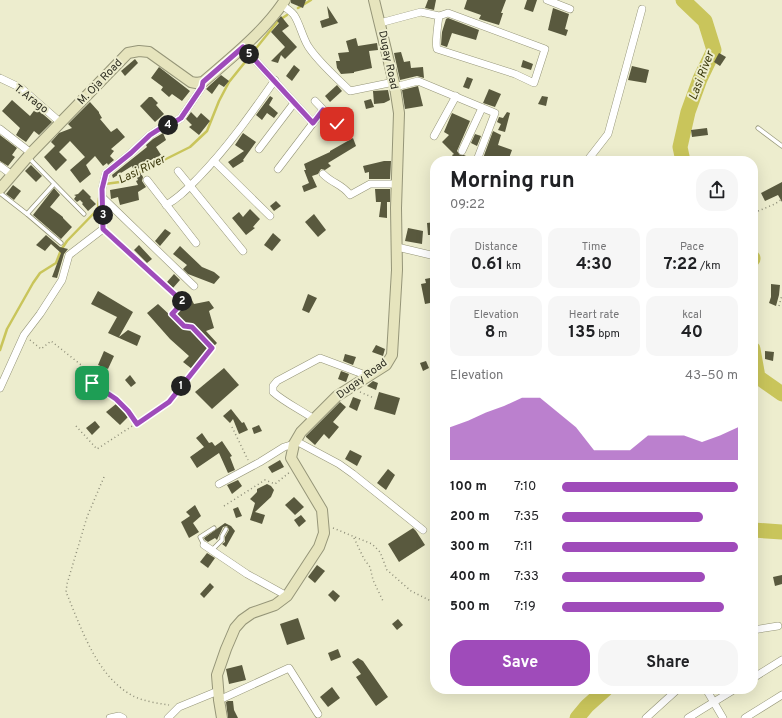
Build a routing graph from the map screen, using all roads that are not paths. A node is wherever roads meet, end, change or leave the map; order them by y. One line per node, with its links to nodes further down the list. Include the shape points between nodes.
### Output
1 (374, 0): 7 (street, Dugay Road)
2 (547, 0): 4 (street)
3 (284, 2): 8 (street); 12 (street, via 309,47 350,91)
4 (570, 9)
5 (642, 9): 29 (street, via 608,134)
6 (439, 16): 6 (street, via 435,45 437,49 515,74 534,83 545,49 448,13); 7 (street, via 421,12)
7 (380, 23): 12 (street, Dugay Road)
8 (243, 47): 10 (street); 11 (street)
9 (0, 78): 18 (street, T. Arago, via 21,88)
10 (274, 80): 15 (street); 30 (street, via 237,134)
11 (203, 82): 18 (street, M. Oja Road, via 191,82 150,52 128,53); 42 (street, via 181,118 150,135 106,173)
12 (394, 84): 13 (street, via 418,82); 38 (street, Dugay Road, via 399,113)
13 (456, 96): 16 (street); 23 (street)
14 (315, 101): 17 (street)
15 (294, 103): 19 (street); 25 (street)
16 (482, 108): 26 (street); 28 (street, via 495,113)
17 (323, 110): 19 (street); 20 (street)
18 (61, 123): 27 (street, M. Oja Road)
19 (313, 123): 32 (street)
20 (337, 124)
21 (758, 128): 24 (lane)
22 (0, 129): 27 (street)
23 (434, 136)
24 (782, 146)
25 (259, 149)
26 (462, 151)
27 (30, 155): 35 (street, M. Oja Road); 37 (lane)
28 (479, 156)
29 (591, 156)
30 (214, 161): 39 (street); 46 (street)
31 (0, 166): 35 (street)
32 (278, 169)
33 (178, 171): 39 (street)
34 (323, 174): 38 (street, via 329,181 345,188 350,195 370,184)
35 (12, 175): 40 (street, M. Oja Road)
36 (147, 180): 43 (street)
37 (54, 184): 44 (lane); 45 (lane)
38 (397, 184): 49 (street, Dugay Road)
39 (190, 186): 43 (street); 50 (street)
40 (0, 189)
41 (0, 193): 44 (lane)
42 (102, 198): 52 (street); 54 (street, via 103,229 69,255 62,280 24,335)
43 (166, 205): 48 (street)
44 (27, 214): 47 (lane)
45 (84, 214)
46 (270, 216)
47 (61, 243)
48 (196, 243)
49 (398, 247): 51 (street); 53 (street, Dugay Road, via 392,356 386,365)
50 (243, 251)
51 (430, 255)
52 (194, 286)
53 (368, 376): 55 (street, Dugay Road, via 337,396); 55 (street, via 320,358 277,381 273,386 273,392)
54 (1, 386)
55 (314, 419): 56 (street, Dugay Road, via 301,432)
56 (295, 443): 57 (street); 60 (street, via 339,464); 63 (street, via 291,458 322,510 324,533 319,548)
57 (219, 484)
58 (214, 528): 61 (lane, via 200,537)
59 (226, 529): 62 (lane, via 222,540)
60 (423, 530)
61 (204, 545): 62 (street)
62 (212, 550): 63 (street, via 247,574)
63 (287, 596): 72 (street, via 275,605 252,613 235,628 217,675)
64 (778, 626): 65 (street)
65 (758, 629)
66 (782, 660): 67 (street)
67 (758, 675)
68 (672, 694): 79 (street)
69 (709, 694): 73 (street)
70 (727, 694): 73 (street)
71 (782, 695): 82 (street)
72 (218, 696): 74 (street, via 289,668); 77 (street, via 179,707); 78 (street)
73 (714, 702): 80 (street); 81 (street)
74 (318, 714)
75 (110, 718): 76 (street)
76 (123, 718)
77 (168, 718)
78 (222, 718)
79 (646, 718)
80 (688, 718)
81 (724, 718)
82 (745, 718)

